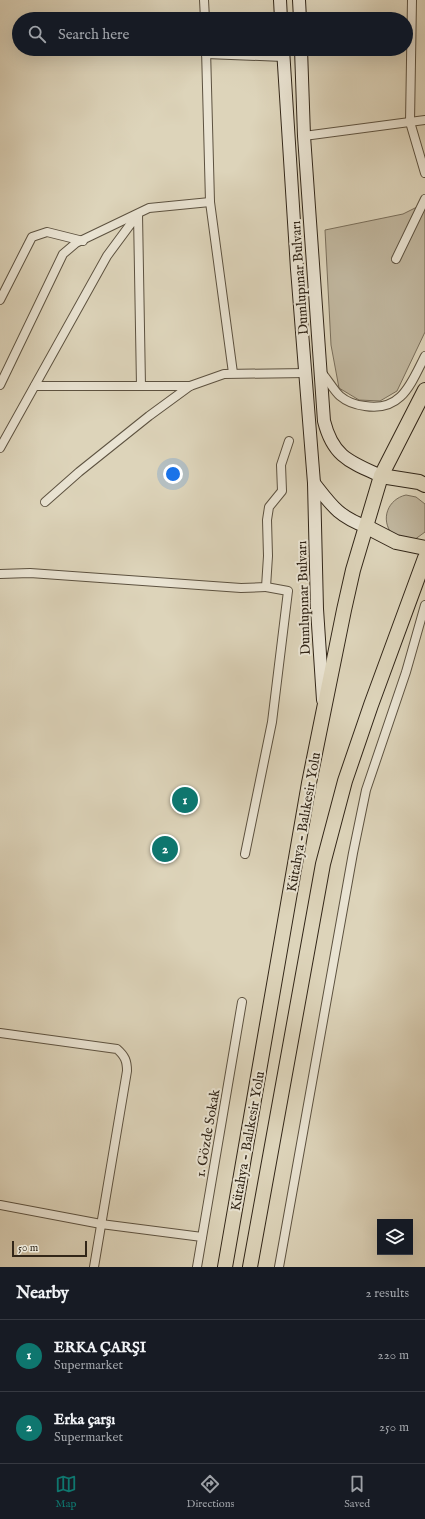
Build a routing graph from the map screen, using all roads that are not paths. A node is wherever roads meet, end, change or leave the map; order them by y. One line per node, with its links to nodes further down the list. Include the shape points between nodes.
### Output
1 (204, 0): 5 (street)
2 (280, 0): 6 (main road)
3 (299, 0): 7 (main road)
4 (412, 0): 8 (street)
5 (205, 12)
6 (281, 12)
7 (300, 12)
8 (412, 12)
9 (206, 56): 18 (street)
10 (283, 56): 26 (main road, Dumlupınar Bulvarı, via 297,269)
11 (301, 56): 15 (main road, Dumlupınar Bulvarı)
12 (411, 56): 14 (street)
13 (425, 120): 14 (street)
14 (410, 122): 15 (street); 16 (street)
15 (304, 136): 24 (main road, Dumlupınar Bulvarı)
16 (425, 173)
17 (425, 199): 21 (street)
18 (210, 202): 19 (street, via 149,208); 25 (street)
19 (138, 214): 20 (street); 28 (street, via 107,256); 29 (street)
20 (82, 241): 22 (street, via 47,232 32,237); 27 (street, via 63,254)
21 (396, 259)
22 (0, 300)
23 (425, 356): 24 (street, via 405,393 384,407 349,402 339,396)
24 (320, 371): 34 (main road, Dumlupınar Bulvarı, via 324,421 332,444 348,460)
25 (233, 373): 26 (street); 30 (street)
26 (307, 373): 35 (main road, Dumlupınar Bulvarı)
27 (0, 385)
28 (35, 386): 29 (street); 33 (street)
29 (141, 386): 30 (street)
30 (190, 386): 37 (street, via 79,472)
31 (425, 390): 34 (highway, Kütahya - Balıkesir Yolu)
32 (289, 441): 42 (street, via 281,465 282,491 269,507)
33 (0, 448)
34 (381, 476): 36 (highway); 38 (highway, Kütahya - Balıkesir Yolu)
35 (314, 483): 38 (main road, via 332,506 348,520); 44 (main road, Dumlupınar Bulvarı)
36 (425, 485)
37 (46, 502)
38 (367, 527): 39 (highway, via 396,542); 44 (highway, Kütahya - Balıkesir Yolu, via 353,570)
39 (425, 548)
40 (425, 558): 54 (highway, Kütahya - Balıkesir Yolu, via 350,767 323,864)
41 (0, 574): 42 (street, via 30,573 241,588)
42 (266, 587): 45 (street, via 288,591 272,722)
43 (425, 605): 55 (street, via 406,672 366,790 352,853)
44 (323, 712): 53 (highway, Kütahya - Balıkesir Yolu)
45 (245, 854)
46 (242, 1002): 50 (street, 1. Gözde Sokak)
47 (0, 1033): 49 (street, via 117,1049 124,1056 127,1071)
48 (0, 1205): 49 (street)
49 (101, 1224): 50 (street); 51 (street)
50 (202, 1237): 52 (street, 1. Gözde Sokak)
51 (94, 1267)
52 (197, 1267)
53 (225, 1267)
54 (250, 1267)
55 (279, 1267)

